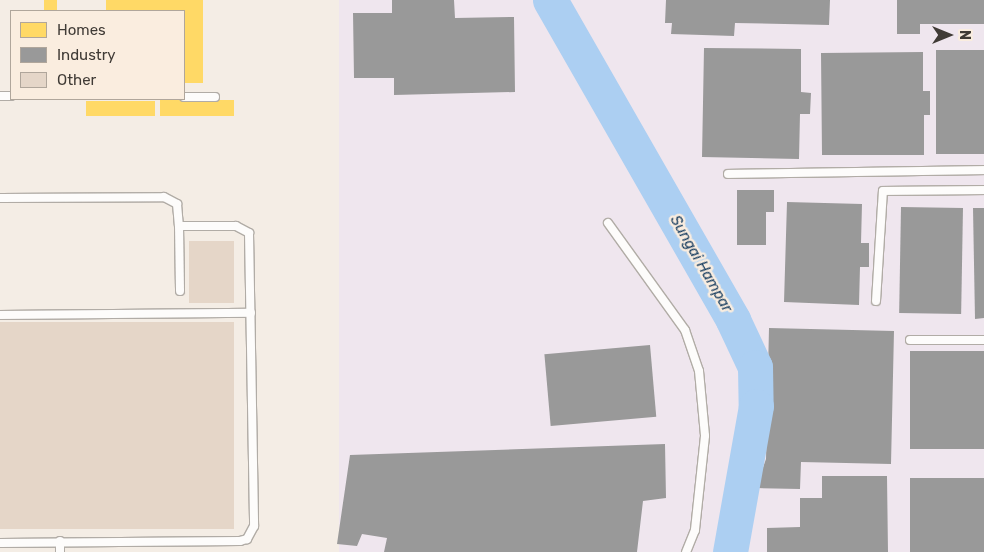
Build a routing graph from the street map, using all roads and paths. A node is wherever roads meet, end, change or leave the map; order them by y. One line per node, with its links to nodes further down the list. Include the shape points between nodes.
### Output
1 (185, 97): 2 (lane)
2 (216, 97)
3 (984, 170): 4 (lane)
4 (728, 174)
5 (984, 190): 10 (lane, via 883,191)
6 (0, 198): 8 (lane, via 164,197 177,204)
7 (608, 223): 18 (lane, via 685,330 699,370 705,436 695,530)
8 (179, 226): 9 (lane); 11 (lane, via 236,226 249,233)
9 (180, 291)
10 (876, 302)
11 (251, 313): 12 (lane); 15 (lane, via 252,534 240,541)
12 (0, 315)
13 (910, 340): 14 (lane)
14 (984, 340)
15 (60, 542): 16 (lane); 17 (lane)
16 (0, 543)
17 (60, 552)
18 (686, 552)

